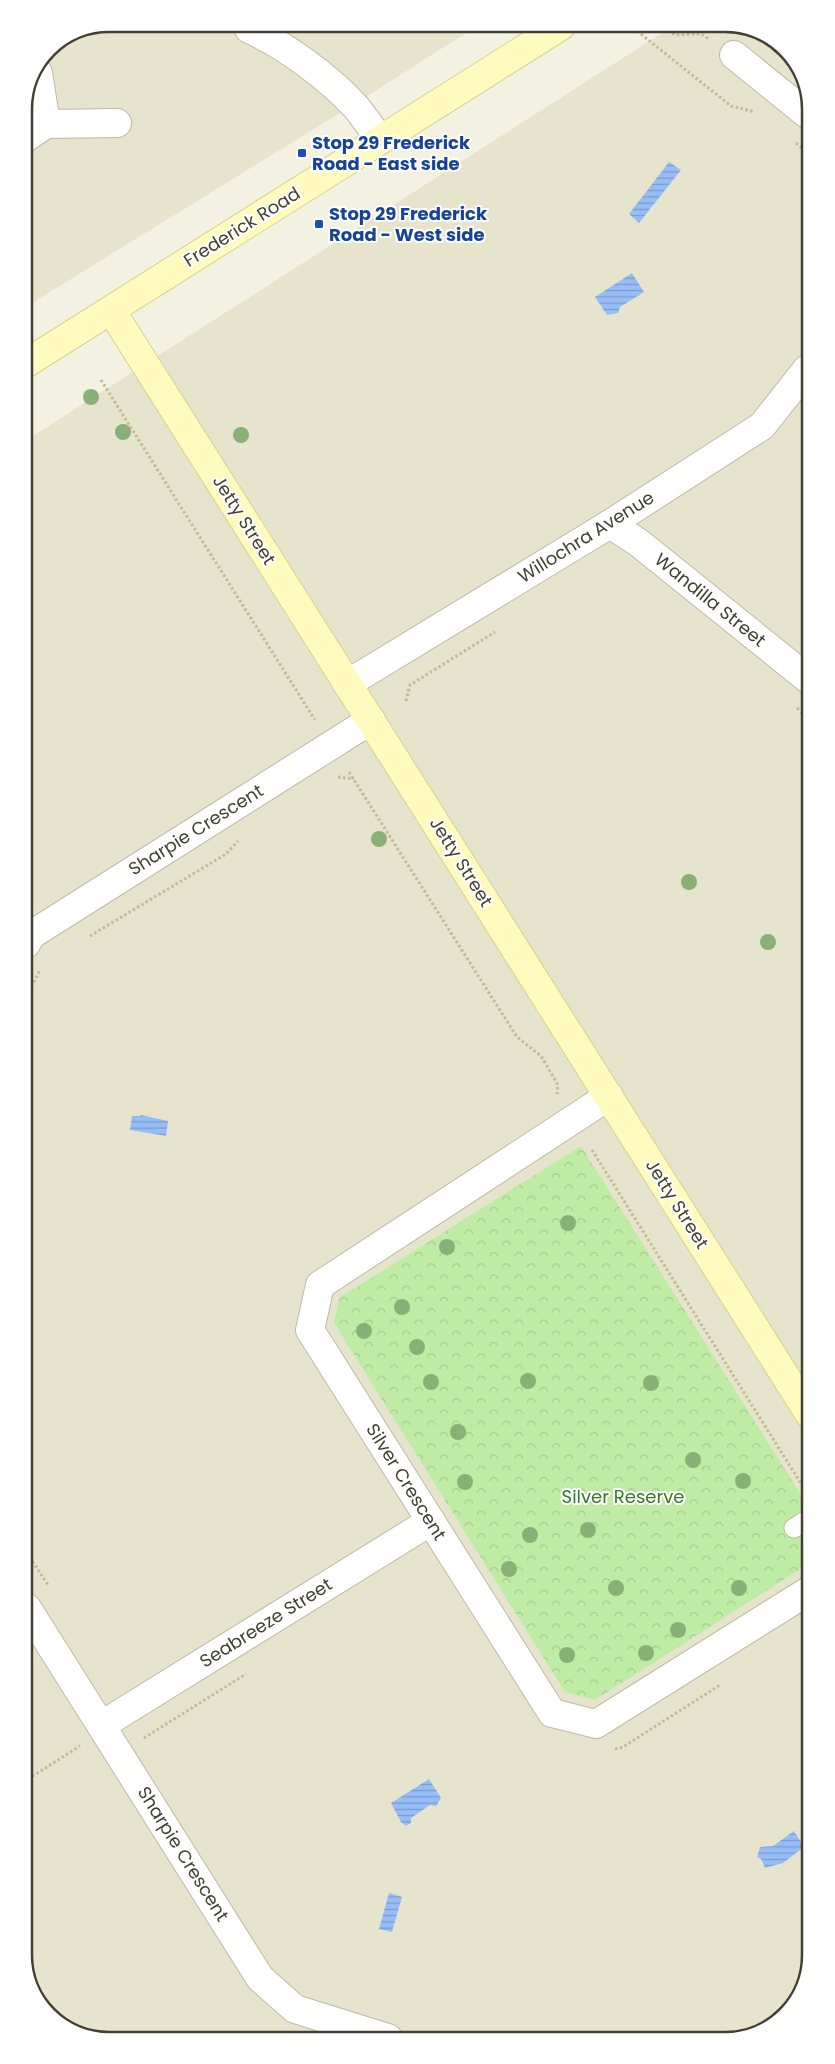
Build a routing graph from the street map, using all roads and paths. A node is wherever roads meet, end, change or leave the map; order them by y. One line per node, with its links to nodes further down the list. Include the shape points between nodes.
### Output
1 (259, 32): 11 (street, via 330,82 356,107)
2 (550, 33): 11 (street, Frederick Road)
3 (639, 33): 8 (path, via 731,106)
4 (670, 33): 5 (path, via 676,36 702,34)
5 (734, 55): 7 (street)
6 (38, 82): 10 (street)
7 (802, 110)
8 (760, 113)
9 (117, 123): 10 (street)
10 (35, 131)
11 (380, 140): 14 (street, Frederick Road)
12 (793, 141): 13 (path)
13 (802, 148)
14 (111, 310): 15 (street, Frederick Road); 21 (street, Jetty Street)
15 (33, 358)
16 (802, 376): 18 (street, Willochra Avenue, via 762,426)
17 (100, 380): 26 (path)
18 (610, 524): 20 (street, Wandilla Street, via 639,543); 21 (street, Willochra Avenue)
19 (501, 628): 22 (path, via 410,686)
20 (802, 674)
21 (347, 684): 25 (street, Jetty Street)
22 (406, 701)
23 (793, 706): 24 (path)
24 (802, 713)
25 (371, 720): 31 (street, Sharpie Crescent); 36 (street, Jetty Street)
26 (318, 726)
27 (349, 772): 29 (path)
28 (330, 776): 29 (path)
29 (354, 779): 35 (path, via 517,1036 541,1056 558,1085)
30 (246, 834): 32 (path, via 226,854)
31 (33, 934)
32 (85, 939)
33 (44, 964): 34 (path)
34 (33, 985)
35 (556, 1096)
36 (609, 1096): 38 (street, Jetty Street); 40 (street, Silver Crescent, via 320,1284 310,1330)
37 (592, 1150): 39 (path)
38 (802, 1402)
39 (802, 1486)
40 (431, 1521): 43 (street, Silver Crescent, via 552,1713 596,1724); 46 (street, Seabreeze Street)
41 (802, 1523): 42 (lane)
42 (794, 1528)
43 (802, 1595)
44 (32, 1616): 46 (street, Sharpie Crescent)
45 (721, 1684): 48 (path, via 623,1747)
46 (102, 1725): 50 (street, Sharpie Crescent, via 260,1978 295,2009)
47 (80, 1746): 49 (path)
48 (607, 1751)
49 (32, 1776)
50 (367, 2031)

